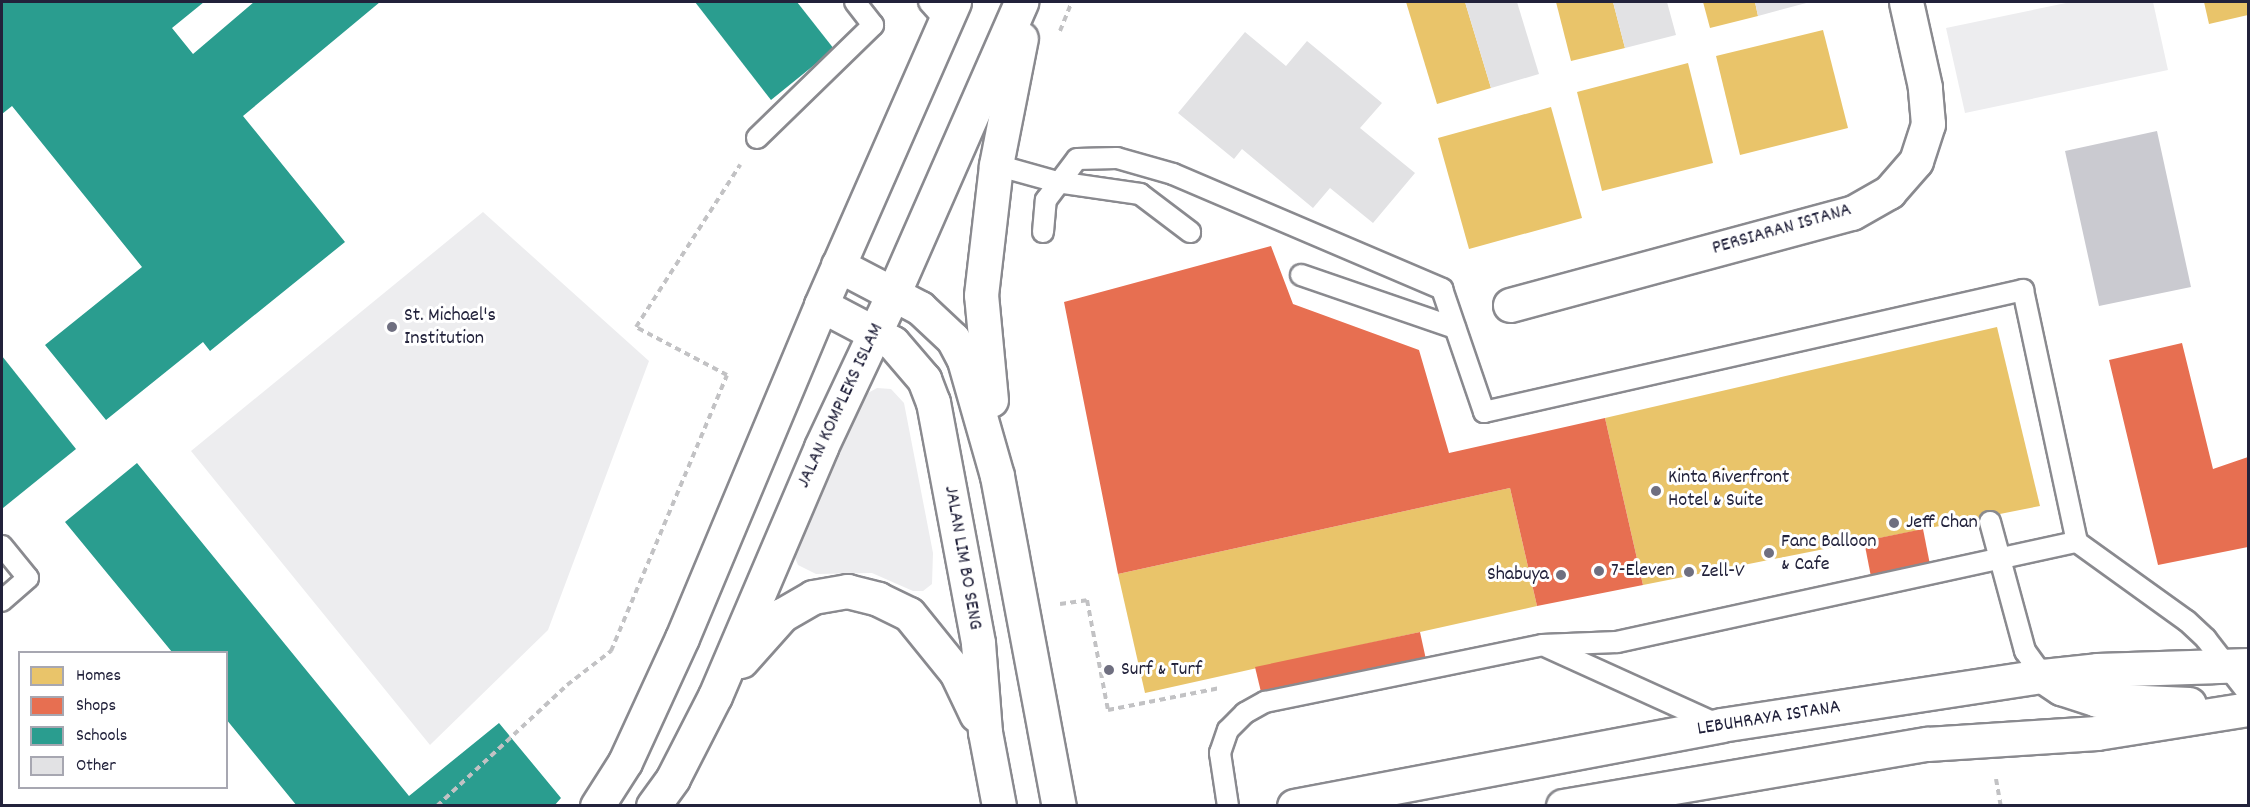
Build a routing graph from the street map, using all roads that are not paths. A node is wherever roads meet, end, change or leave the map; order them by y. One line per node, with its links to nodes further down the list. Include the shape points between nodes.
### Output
1 (855, 2): 6 (lane, via 873,25)
2 (1021, 2): 13 (main road, JALAN KOMPLEKS ISLAM)
3 (1028, 2): 7 (main road)
4 (1906, 2): 15 (main road, PERSIARAN ISTANA, via 1925,87 1928,124 1916,161 1889,192 1852,213)
5 (943, 8): 11 (main road)
6 (757, 138)
7 (996, 165): 8 (lane); 18 (main road, via 981,295)
8 (1057, 182): 9 (lane, via 1046,200); 10 (lane, via 1140,194); 16 (lane, via 1077,159 1117,158 1173,174 1442,290)
9 (1043, 232)
10 (1190, 232)
11 (838, 265): 13 (main road); 14 (main road)
12 (1301, 275): 16 (lane)
13 (894, 292): 17 (main road, JALAN KOMPLEKS ISLAM); 18 (main road, via 920,308 953,339 973,384)
14 (821, 305): 17 (main road, JALAN LIM BO SENG); 32 (main road, via 682,638 625,762)
15 (1510, 305)
16 (1455, 328): 20 (lane, via 1484,412 2023,290)
17 (875, 333): 28 (main road, JALAN KOMPLEKS ISLAM, via 821,447); 31 (main road, JALAN LIM BO SENG, via 909,360 924,379 933,402 978,643)
18 (997, 476): 35 (main road)
19 (1990, 522): 22 (lane)
20 (2077, 542): 22 (lane); 25 (lane, via 2187,621)
21 (2, 546): 23 (lane, via 28,578)
22 (1999, 558): 24 (lane, via 1617,642); 26 (lane, via 2025,651)
23 (2, 601)
24 (1542, 645): 30 (lane); 36 (lane, via 1265,702 1245,713 1228,730 1220,753)
25 (2237, 664): 26 (main road, LEBUHRAYA ISTANA); 27 (lane)
26 (2043, 676): 29 (main road, via 2061,688 2097,700); 30 (main road, LEBUHRAYA ISTANA)
27 (2248, 693)
28 (715, 696): 31 (main road, via 756,640 782,615 813,597 847,591 878,598 909,614 956,672); 33 (main road, JALAN KOMPLEKS ISLAM, via 673,778)
29 (2248, 708): 38 (main road, via 2097,733 1927,744)
30 (1720, 725): 37 (main road, LEBUHRAYA ISTANA)
31 (985, 732): 34 (main road, JALAN LIM BO SENG)
32 (597, 806)
33 (653, 806)
34 (999, 806)
35 (1059, 806)
36 (1228, 806)
37 (1294, 806)
38 (1563, 806)

